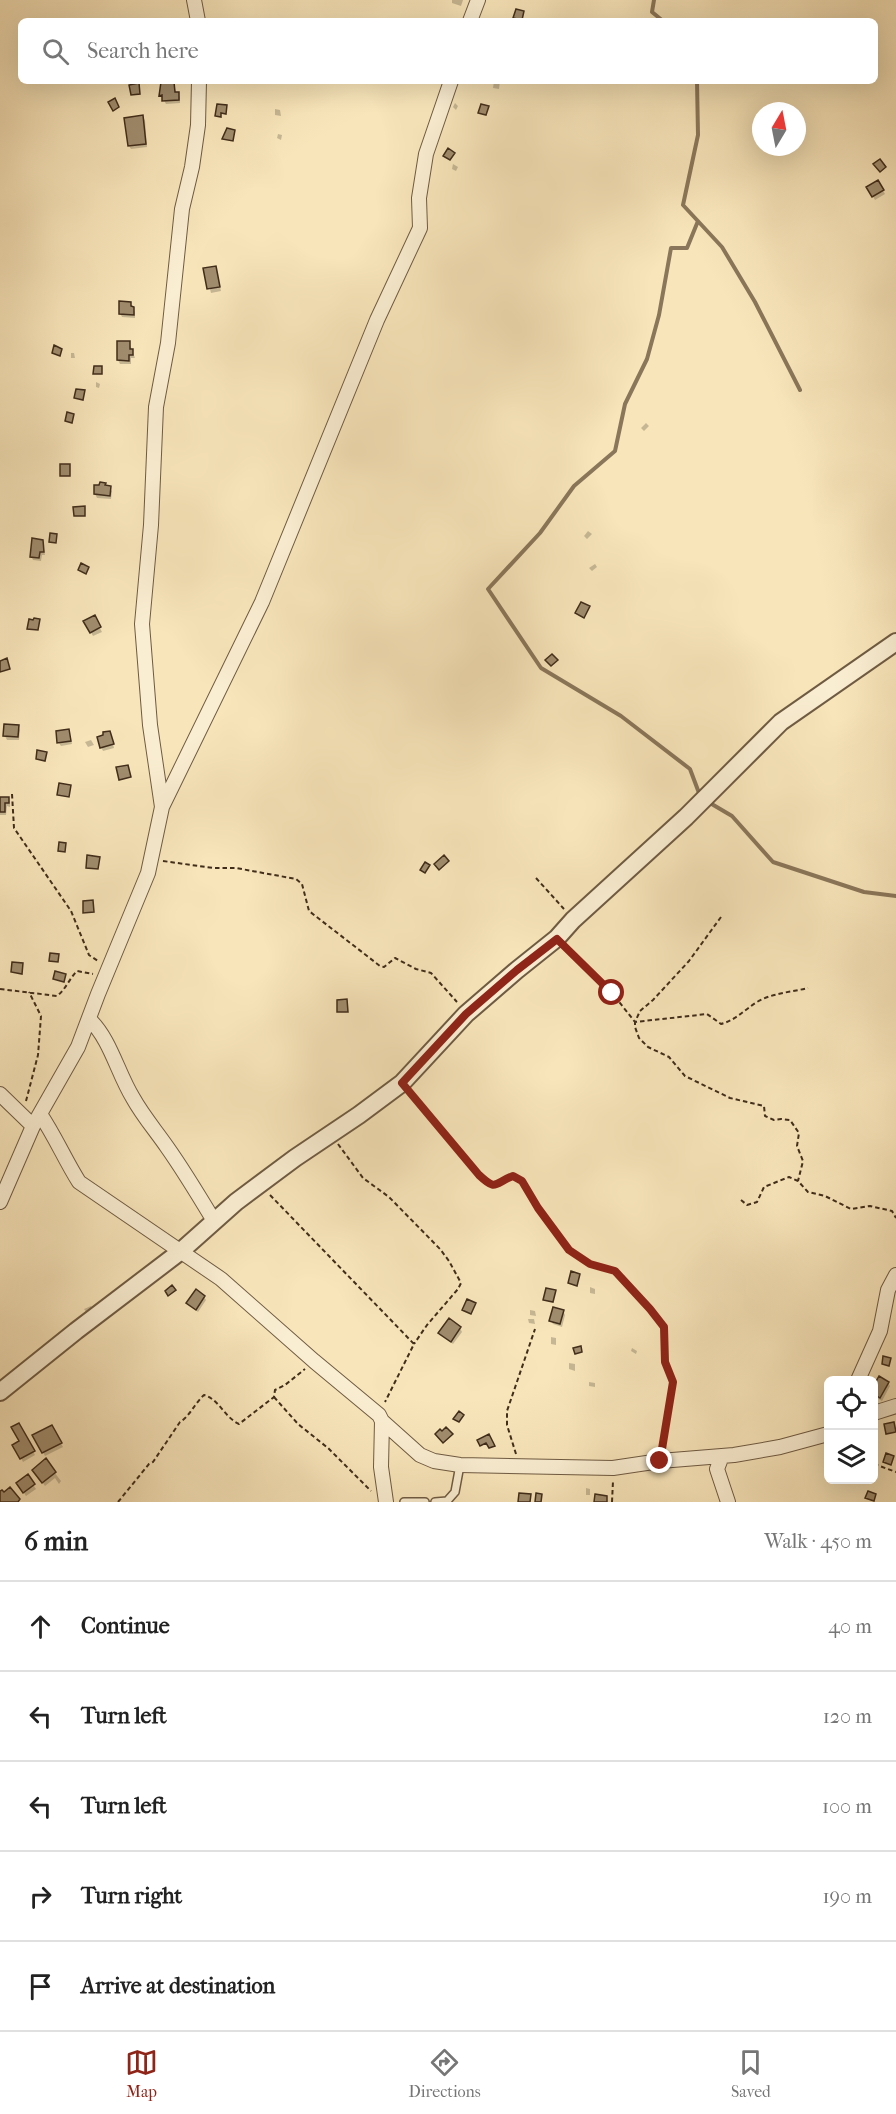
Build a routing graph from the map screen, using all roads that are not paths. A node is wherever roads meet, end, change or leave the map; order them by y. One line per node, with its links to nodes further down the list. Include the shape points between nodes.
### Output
1 (194, 0): 3 (street)
2 (478, 0): 4 (street)
3 (197, 18)
4 (471, 18)
5 (199, 84): 8 (street, via 198,125 182,209 168,343 156,407 142,624 150,725)
6 (450, 84): 8 (street, via 426,153 419,198 420,228 377,320 262,602)
7 (896, 642): 13 (street, via 782,722 557,939 466,1014 402,1083)
8 (162, 807): 9 (street, via 148,873)
9 (89, 1019): 11 (street, via 78,1047); 13 (street, via 107,1041 146,1119)
10 (0, 1094): 11 (street, via 22,1115)
11 (37, 1120): 12 (street); 14 (street, via 54,1135 80,1182)
12 (0, 1203)
13 (214, 1221): 14 (street)
14 (181, 1251): 17 (street); 20 (street, via 222,1279)
15 (896, 1275): 16 (street, via 888,1290 880,1331)
16 (860, 1376)
17 (0, 1392)
18 (896, 1406): 19 (street)
19 (878, 1411)
20 (381, 1418): 23 (street, via 420,1455); 24 (street)
21 (824, 1434): 22 (street, via 780,1447)
22 (722, 1456): 23 (street, via 613,1468); 28 (street, via 717,1469)
23 (460, 1465): 27 (lane, via 455,1492 447,1501)
24 (381, 1499)
25 (404, 1502): 26 (lane)
26 (425, 1502)
27 (435, 1502)
28 (728, 1502)

